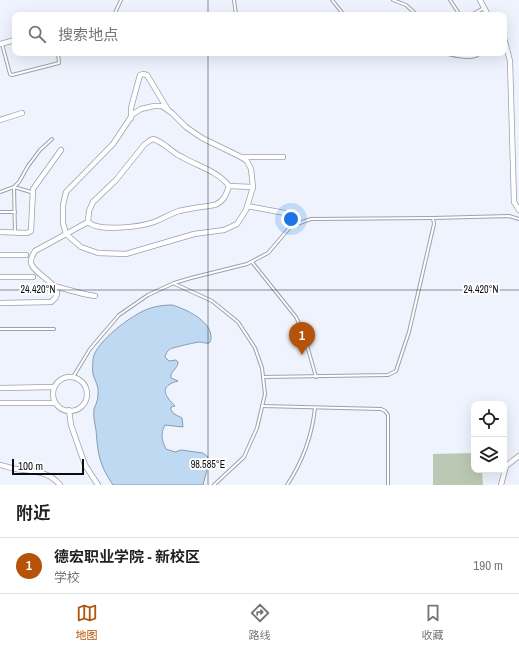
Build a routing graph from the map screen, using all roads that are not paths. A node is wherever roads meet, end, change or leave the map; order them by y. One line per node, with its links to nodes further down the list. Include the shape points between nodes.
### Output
1 (121, 0): 8 (lane)
2 (234, 0): 9 (lane)
3 (332, 0): 10 (lane)
4 (393, 0): 11 (lane)
5 (450, 0): 12 (lane)
6 (480, 0): 7 (street)
7 (484, 8): 13 (lane); 14 (street)
8 (115, 12)
9 (236, 12)
10 (342, 12)
11 (414, 12)
12 (458, 12)
13 (477, 12)
14 (486, 12)
15 (12, 41): 16 (street)
16 (1, 43): 18 (lane, via 12,75 59,63)
17 (507, 50): 35 (street, via 510,61 514,202)
18 (58, 56)
19 (464, 56): 20 (lane)
20 (477, 56)
21 (169, 111): 23 (street, via 162,106 154,106 141,109); 23 (street, via 147,75 143,74 140,75 130,108); 27 (street, via 186,128)
22 (22, 113): 24 (street)
23 (130, 118): 44 (street, via 109,148 66,192 63,223)
24 (0, 120)
25 (52, 139): 30 (lane, via 40,150)
26 (62, 150): 33 (street)
27 (241, 157): 28 (street); 31 (street, via 247,161 251,169)
28 (284, 157)
29 (229, 186): 31 (street); 41 (street, via 225,198 220,202 179,211 153,223 133,227 98,227); 41 (street, via 224,179 181,157 159,140 153,139 144,145 116,180 93,202)
30 (14, 187): 32 (lane); 33 (lane); 37 (lane)
31 (252, 187): 34 (street)
32 (0, 192)
33 (33, 192): 43 (street, via 31,231)
34 (247, 206): 38 (street); 44 (street, via 237,224 224,230 194,234 126,254 98,253 81,247)
35 (519, 210)
36 (0, 212): 37 (lane)
37 (15, 212): 43 (lane)
38 (285, 213)
39 (433, 218): 40 (lane, via 509,216); 47 (lane, via 310,219 292,226 268,253); 57 (lane, via 434,224 409,332 396,371 388,375)
40 (519, 219)
41 (88, 222): 44 (street)
42 (0, 232): 43 (street)
43 (15, 233)
44 (66, 234): 51 (street, via 35,251 31,258 31,264 35,269)
45 (0, 255): 46 (street)
46 (26, 255)
47 (252, 262): 50 (lane); 57 (lane, via 296,317 303,331)
48 (0, 277): 49 (street)
49 (33, 277)
50 (174, 283): 56 (lane, via 148,295 119,315 90,349); 58 (lane, via 212,301 238,322 255,348)
51 (54, 286): 52 (street); 53 (street, via 57,295 51,302)
52 (95, 296)
53 (0, 303)
54 (0, 329): 55 (lane)
55 (54, 329)
56 (73, 377): 59 (street, via 61,379); 65 (street, via 83,384 86,394 78,409)
57 (316, 377): 58 (lane)
58 (263, 378): 63 (lane, via 265,394)
59 (54, 387): 60 (street); 62 (street)
60 (0, 388)
61 (0, 403): 62 (street)
62 (55, 403): 65 (street, via 62,409)
63 (262, 406): 64 (lane); 70 (lane, via 244,457)
64 (315, 408): 71 (lane, via 306,451); 72 (lane, via 385,411 388,415)
65 (69, 410): 69 (street, via 71,425 85,465)
66 (519, 456): 73 (street, via 506,466)
67 (0, 465): 68 (street, via 49,475)
68 (60, 485)
69 (98, 485)
70 (214, 485)
71 (287, 485)
72 (388, 485)
73 (501, 485)

